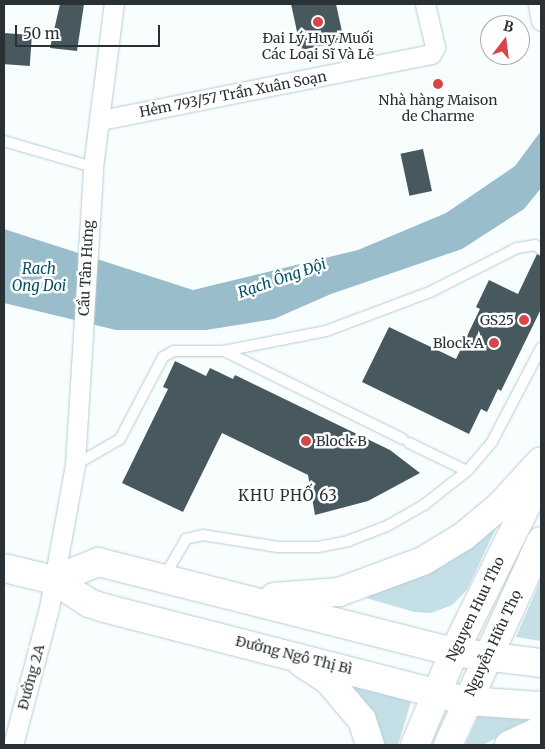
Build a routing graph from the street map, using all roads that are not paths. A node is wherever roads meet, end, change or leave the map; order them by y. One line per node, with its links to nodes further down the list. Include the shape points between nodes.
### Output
1 (114, 4): 5 (street, Cầu Tân Hưng)
2 (425, 4): 5 (street, Hẻm 793/57 Trần Xuân Soạn, via 435,47 431,54)
3 (538, 4): 4 (street)
4 (541, 21)
5 (101, 120): 7 (street, Cầu Tân Hưng)
6 (4, 141): 7 (lane)
7 (93, 167): 12 (street, Cầu Tân Hưng)
8 (541, 249): 10 (lane, via 535,245 517,248 430,292 326,330)
9 (541, 348): 13 (lane, via 506,421)
10 (224, 351): 12 (lane, via 174,351 163,357 120,439); 13 (lane)
11 (541, 461): 19 (street, via 502,505 464,536 423,561 339,592)
12 (75, 466): 18 (street, Đường 2A)
13 (466, 471): 17 (lane, via 424,505 388,526 348,541 294,548 203,535 186,538)
14 (541, 476): 21 (street, Nguyen Huu Tho)
15 (541, 541): 22 (street, Nguyễn Hữu Thọ)
16 (4, 568): 18 (street, Đường Ngô Thị Bì)
17 (164, 577): 18 (street, via 98,562); 19 (street)
18 (54, 580): 20 (street, Đường Ngô Thị Bì, via 88,603); 28 (street, Đường 2A, via 49,608)
19 (242, 598): 21 (street)
20 (284, 652): 24 (street, Đường Ngô Thị Bì); 29 (street, via 328,680 362,720)
21 (454, 652): 22 (street); 24 (street, Nguyen Huu Tho)
22 (486, 655): 23 (street); 25 (street, Nguyễn Hữu Thọ)
23 (541, 663)
24 (437, 692): 25 (street, Đường Ngô Thị Bì); 30 (street, Nguyen Huu Tho)
25 (467, 700): 26 (street, Đường Ngô Thị Bì); 31 (street, Nguyễn Hữu Thọ)
26 (541, 706)
27 (541, 730): 32 (street)
28 (10, 738)
29 (370, 745)
30 (415, 745)
31 (448, 745)
32 (509, 745)

